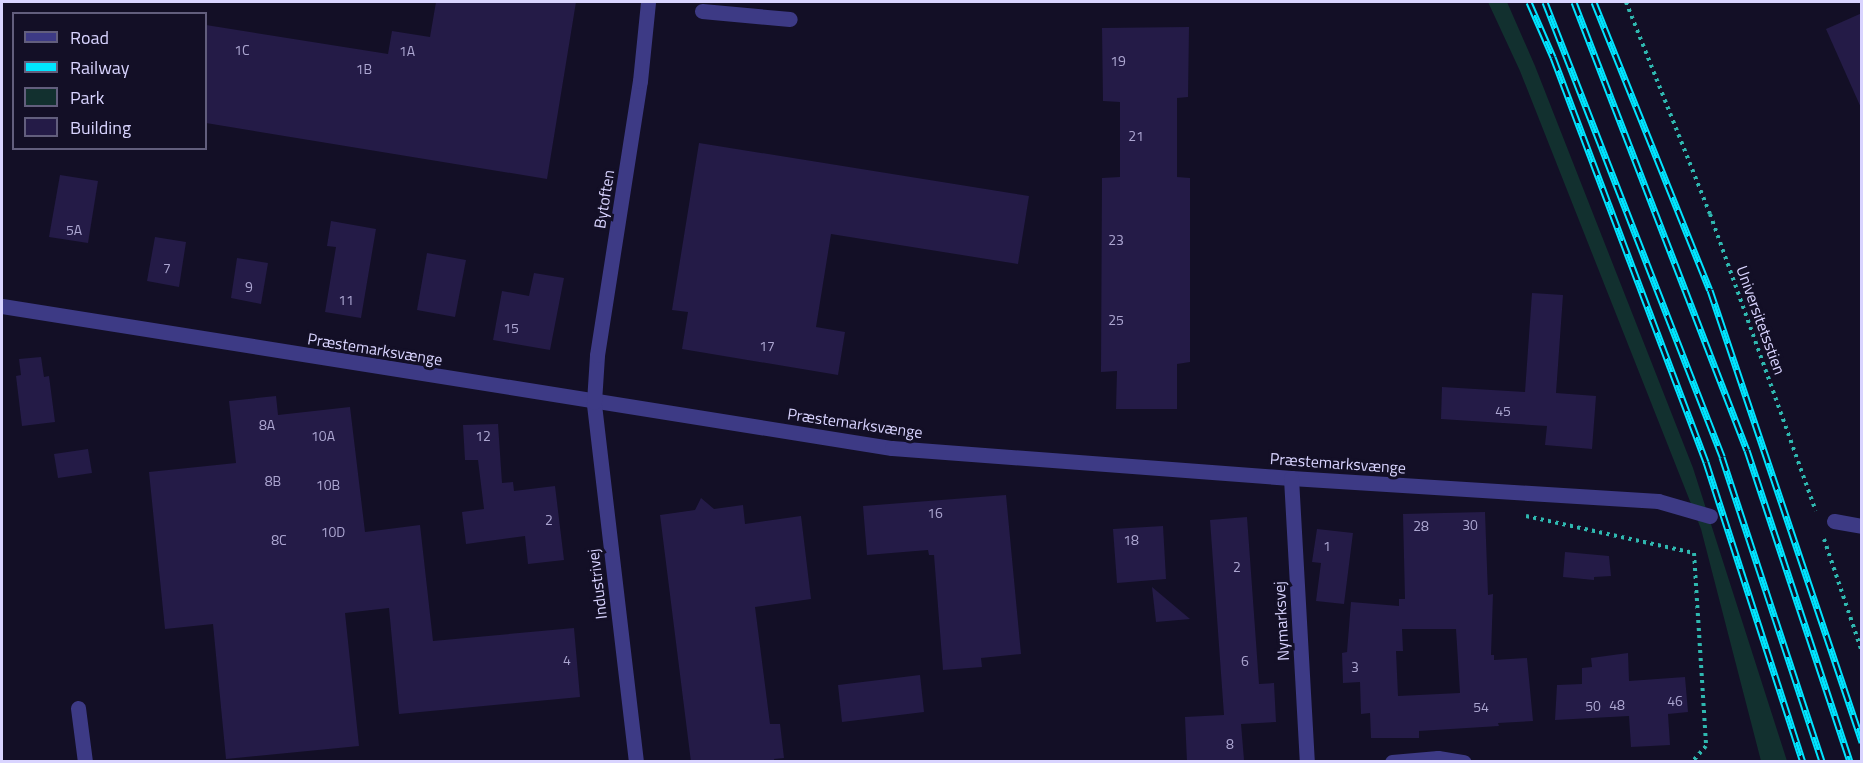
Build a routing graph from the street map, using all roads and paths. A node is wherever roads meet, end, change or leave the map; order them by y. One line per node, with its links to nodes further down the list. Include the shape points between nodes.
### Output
1 (648, 2): 6 (street, Bytoften, via 640,81 597,355)
2 (1626, 2): 10 (path, Universitetsstien, via 1710,214)
3 (702, 11): 4 (street)
4 (790, 19)
5 (2, 306): 6 (street, Præstemarksvænge)
6 (594, 402): 7 (street, Præstemarksvænge, via 892,448); 17 (street, Industrivej)
7 (1291, 478): 8 (street, Præstemarksvænge); 18 (street, Nymarksvej)
8 (1519, 494): 9 (street, Præstemarksvænge, via 1658,501); 21 (path, via 1525,516 1694,553 1706,746)
9 (1710, 516)
10 (1817, 516)
11 (1834, 521): 12 (street)
12 (1862, 526)
13 (1824, 537): 14 (path)
14 (1862, 652)
15 (78, 708): 16 (street)
16 (85, 762)
17 (636, 762)
18 (1307, 762)
19 (1392, 762): 20 (street, via 1438,758)
20 (1464, 762)
21 (1692, 762)

